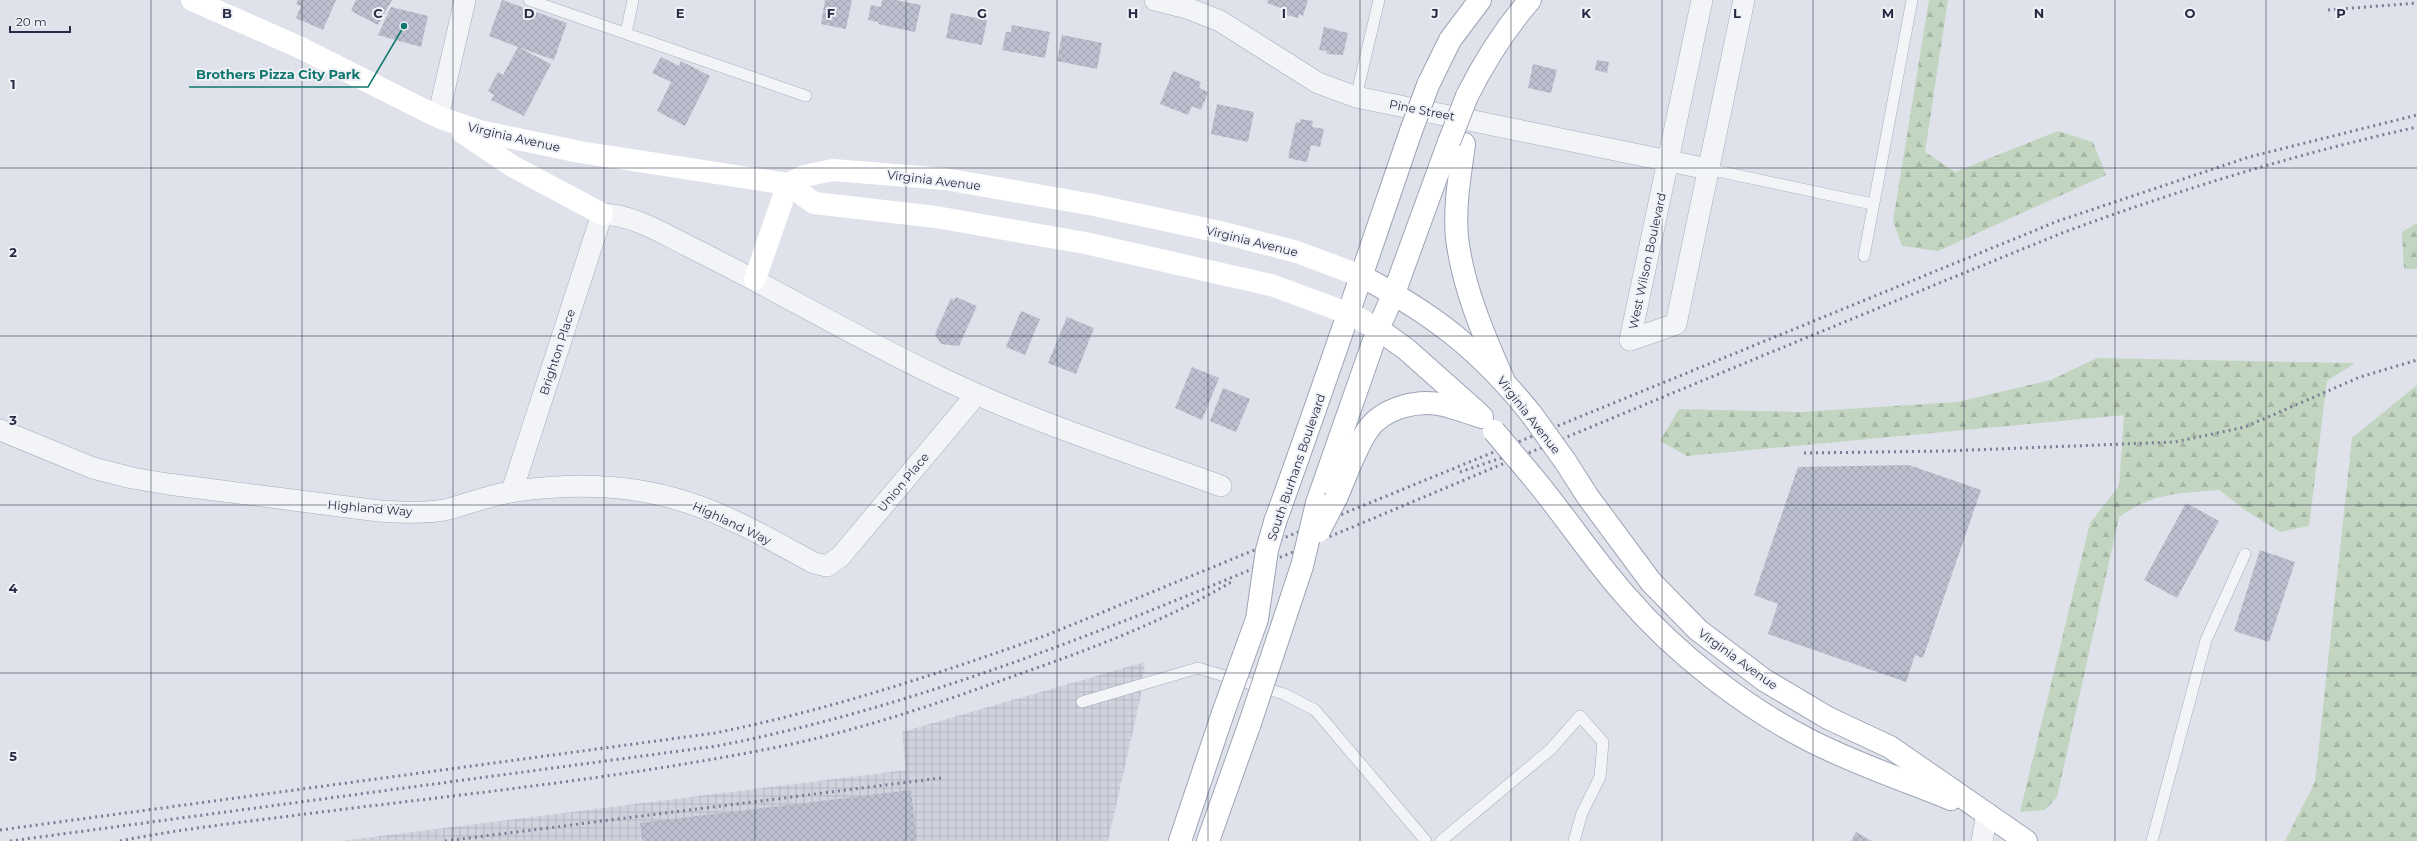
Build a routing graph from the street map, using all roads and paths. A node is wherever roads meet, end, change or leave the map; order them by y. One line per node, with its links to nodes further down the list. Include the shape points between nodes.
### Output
1 (192, 0): 15 (main road, Virginia Avenue, via 299,47)
2 (465, 0): 15 (street)
3 (529, 0): 12 (lane)
4 (633, 0): 12 (lane)
5 (1155, 0): 14 (street, Pine Street, via 1187,8 1220,21 1318,84)
6 (1379, 0): 14 (lane)
7 (1480, 0): 23 (main road, bridge, via 1450,40 1428,85)
8 (1530, 0): 16 (main road, via 1508,26 1486,59)
9 (1702, 0): 17 (street, West Wilson Boulevard)
10 (1744, 0): 18 (street, West Wilson Boulevard)
11 (1912, 0): 20 (lane)
12 (626, 33): 13 (lane)
13 (806, 96)
14 (1356, 97): 17 (street, Pine Street)
15 (438, 117): 19 (main road, Virginia Avenue, via 479,131 528,142); 21 (main road, via 512,166)
16 (1457, 143): 25 (main road); 28 (main road, via 1457,238 1465,279 1481,330)
17 (1668, 160): 18 (street, Pine Street); 18 (street, West Wilson Boulevard, via 1630,340 1676,324)
18 (1708, 169): 20 (lane)
19 (788, 184): 23 (main road, Virginia Avenue, via 804,176 833,170 945,179 1094,205 1220,232 1297,252); 24 (main road); 26 (main road, Virginia Avenue, via 814,204 936,217 1085,243 1271,285)
20 (1872, 204): 22 (lane)
21 (602, 214): 24 (street, via 630,218); 33 (street, Brighton Place)
22 (1864, 256)
23 (1361, 276): 25 (main road, Virginia Avenue); 26 (main road, South Burhans Boulevard)
24 (755, 279): 29 (street)
25 (1394, 293): 27 (main road); 28 (main road, Virginia Avenue, via 1468,346)
26 (1350, 314): 27 (main road, Virginia Avenue); 39 (main road, South Burhans Boulevard, bridge, via 1275,522 1267,550 1257,619)
27 (1378, 329): 30 (main road, Virginia Avenue, via 1406,349); 34 (main road)
28 (1503, 379): 38 (main road, Virginia Avenue, bridge, via 1532,415 1651,582 1698,630 1764,680 1828,718 1890,747)
29 (976, 395): 32 (street, via 1023,415); 36 (street, Union Place, via 840,557)
30 (1488, 424): 34 (main road, via 1442,405 1411,405 1392,410 1378,418 1367,431); 38 (main road, Virginia Avenue, bridge, via 1626,596 1678,648 1744,701 1811,741)
31 (0, 430): 33 (street, Highland Way, via 93,468 132,478 379,511 447,509)
32 (1221, 486)
33 (512, 491): 36 (street, Highland Way, via 553,486 598,486 644,491 711,511 814,563)
34 (1326, 500): 40 (main road, bridge)
35 (2245, 554): 46 (lane, via 2206,640)
36 (827, 566)
37 (1082, 702): 41 (lane, via 1198,668 1284,694 1315,710)
38 (1987, 813): 44 (street); 45 (main road, Virginia Avenue)
39 (1180, 841)
40 (1208, 841)
41 (1426, 841)
42 (1441, 841): 43 (lane, via 1551,749 1580,716 1603,742 1600,777 1582,813)
43 (1574, 841)
44 (1982, 841)
45 (2026, 841)
46 (2152, 841)

